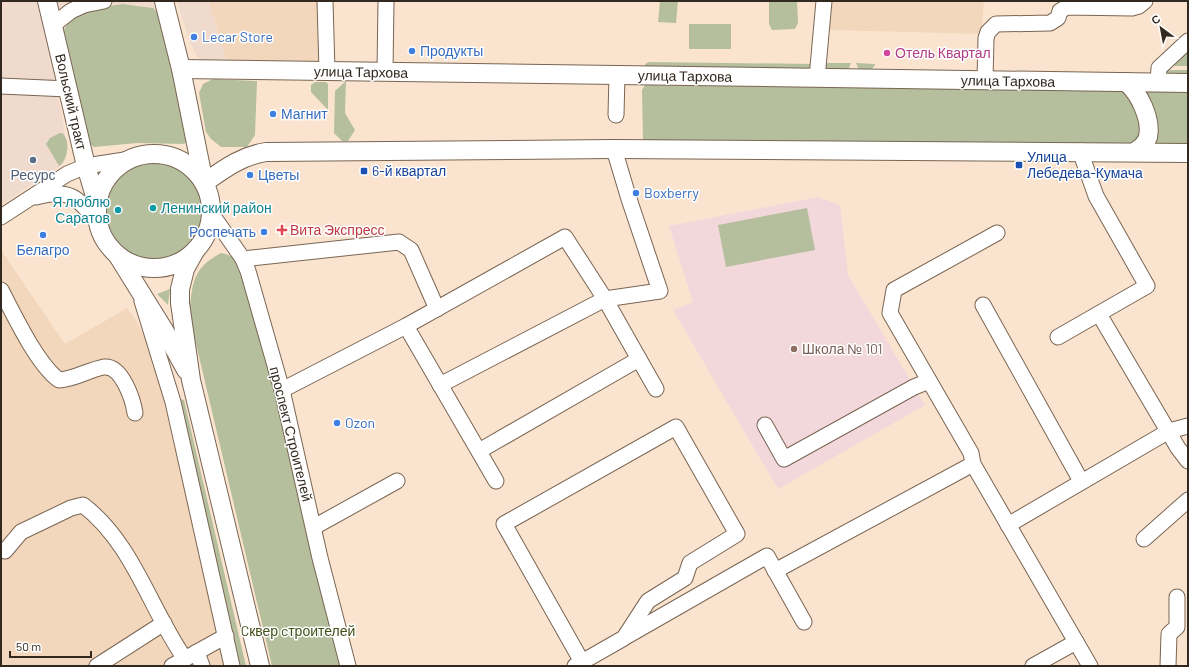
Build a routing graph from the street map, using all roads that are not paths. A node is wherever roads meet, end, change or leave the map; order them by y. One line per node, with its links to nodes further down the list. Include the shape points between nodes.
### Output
1 (47, 1): 9 (main road, Вольский тракт)
2 (104, 1): 8 (street)
3 (164, 1): 11 (main road)
4 (325, 1): 12 (street)
5 (386, 1): 13 (street)
6 (824, 1): 15 (street)
7 (1145, 1): 16 (street, via 1132,8 1067,7 1050,23 996,24 986,38)
8 (84, 3): 9 (street)
9 (53, 25): 21 (main road, Вольский тракт)
10 (1188, 41): 18 (street, via 1159,68)
11 (181, 69): 12 (main road, улица Тархова); 29 (main road)
12 (327, 71): 13 (main road, улица Тархова)
13 (385, 72): 14 (main road, улица Тархова)
14 (617, 75): 15 (main road, улица Тархова); 22 (street)
15 (817, 78): 16 (main road, улица Тархова)
16 (985, 80): 17 (main road, улица Тархова)
17 (1126, 82): 18 (main road, улица Тархова); 25 (main road, via 1139,96 1148,127 1145,143)
18 (1158, 82): 19 (main road, улица Тархова)
19 (1188, 83)
20 (1, 86): 21 (street)
21 (68, 89): 28 (main road, Вольский тракт)
22 (616, 115)
23 (614, 149): 24 (main road); 29 (main road, via 266,152 243,157); 41 (street, via 660,291)
24 (1080, 151): 25 (main road); 45 (street, via 1096,196 1147,286)
25 (1136, 151): 26 (main road)
26 (1188, 153)
27 (131, 159): 28 (street); 29 (main road, via 154,154 172,157 188,166); 31 (main road, via 108,176)
28 (86, 166): 30 (street, via 62,177); 31 (main road, Вольский тракт)
29 (204, 183): 32 (main road, via 210,197)
30 (28, 200): 33 (street); 34 (street, via 53,193 72,196 85,206)
31 (97, 203): 34 (main road)
32 (211, 213): 36 (main road, via 209,227); 38 (street, проспект Строителей)
33 (3, 215)
34 (97, 222): 37 (main road, via 101,235)
35 (996, 233): 50 (street, via 894,290 890,313)
36 (195, 251): 37 (main road, via 175,264 151,268 133,264); 49 (main road, via 185,269 180,289)
37 (117, 256): 40 (main road)
38 (243, 259): 43 (street, via 399,242 411,250); 53 (street, проспект Строителей)
39 (1, 290): 44 (street)
40 (139, 291): 49 (main road); 73 (street, via 173,402)
41 (604, 299): 43 (street, via 565,237); 48 (street); 51 (street)
42 (983, 305): 63 (street)
43 (437, 309): 46 (street)
44 (7, 314): 54 (street, via 51,375 58,380 67,380 105,367 111,369 119,374 132,396)
45 (1099, 314): 47 (street); 57 (street)
46 (406, 326): 51 (street); 53 (street)
47 (1058, 336)
48 (639, 359): 52 (street); 58 (street)
49 (191, 380): 81 (main road)
50 (929, 381): 55 (street, via 784,459); 60 (street, via 971,453)
51 (440, 385): 58 (street)
52 (656, 389)
53 (282, 390): 66 (street, проспект Строителей)
54 (136, 413)
55 (765, 425)
56 (1188, 426): 57 (street)
57 (1169, 431): 59 (street); 63 (street)
58 (479, 451): 62 (street)
59 (1188, 461)
60 (973, 464): 65 (street); 69 (street)
61 (397, 481): 66 (street)
62 (496, 481)
63 (1082, 481): 65 (street)
64 (1188, 500): 67 (street)
65 (1008, 524): 75 (street)
66 (314, 527): 82 (street, проспект Строителей)
67 (1144, 538)
68 (5, 551): 72 (street, via 21,532 83,505 98,516 115,538)
69 (775, 571): 71 (street); 74 (street, via 767,556)
70 (1177, 596): 85 (street, via 1181,631 1169,634)
71 (804, 622)
72 (164, 623): 76 (street); 78 (street)
73 (226, 636): 76 (street); 80 (street)
74 (624, 638): 77 (street); 77 (street, via 648,601 685,578 690,563 737,534 676,427 504,524)
75 (1076, 642): 83 (street); 84 (street)
76 (194, 659): 79 (street)
77 (578, 664)
78 (96, 666)
79 (172, 666)
80 (232, 666)
81 (260, 666)
82 (348, 666)
83 (1034, 666)
84 (1090, 666)
85 (1168, 666)

